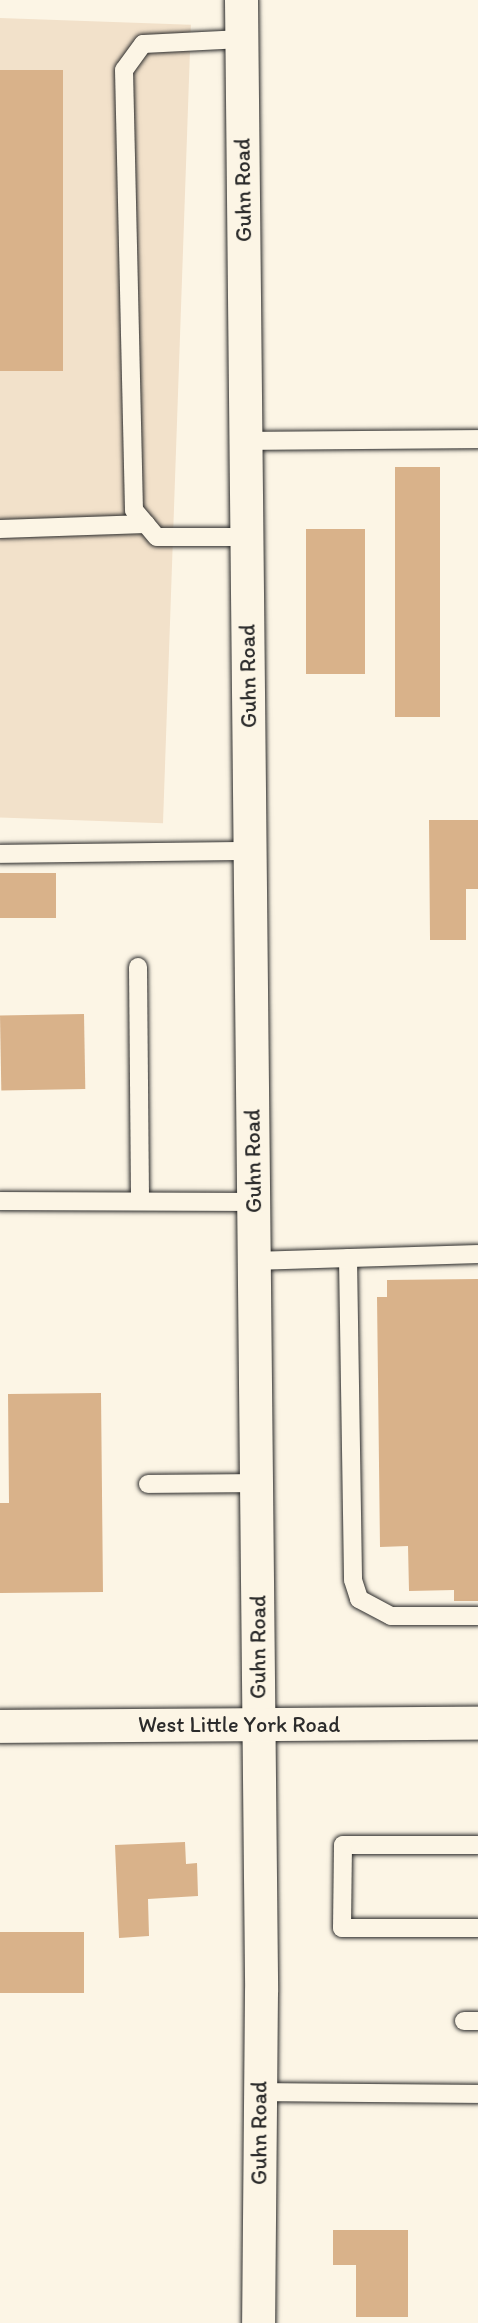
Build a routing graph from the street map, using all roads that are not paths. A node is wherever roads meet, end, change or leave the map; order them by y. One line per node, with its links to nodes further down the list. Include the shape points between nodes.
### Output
1 (242, 0): 2 (street, Guhn Road)
2 (242, 39): 4 (street, Guhn Road); 5 (lane, via 143,44 124,70 134,510)
3 (478, 439): 4 (lane)
4 (246, 441): 7 (street, Guhn Road)
5 (146, 524): 6 (lane); 7 (lane, via 157,537)
6 (0, 530)
7 (246, 537): 8 (street, Guhn Road)
8 (250, 851): 9 (lane); 13 (street, Guhn Road)
9 (0, 854)
10 (138, 967): 12 (lane)
11 (0, 1201): 12 (lane)
12 (140, 1201): 13 (lane)
13 (253, 1202): 16 (street, Guhn Road)
14 (478, 1254): 15 (lane)
15 (348, 1258): 16 (lane); 19 (lane, via 353,1580 359,1599 391,1616)
16 (254, 1261): 17 (street, Guhn Road)
17 (256, 1483): 18 (lane); 22 (street, Guhn Road)
18 (148, 1484)
19 (478, 1616)
20 (478, 1723): 22 (street, West Little York Road)
21 (0, 1726): 22 (street, West Little York Road)
22 (258, 1726): 25 (street, Guhn Road)
23 (478, 1845): 24 (lane, via 343,1845 342,1928)
24 (478, 1928)
25 (260, 2092): 26 (lane); 27 (street, Guhn Road)
26 (478, 2094)
27 (258, 2323)

